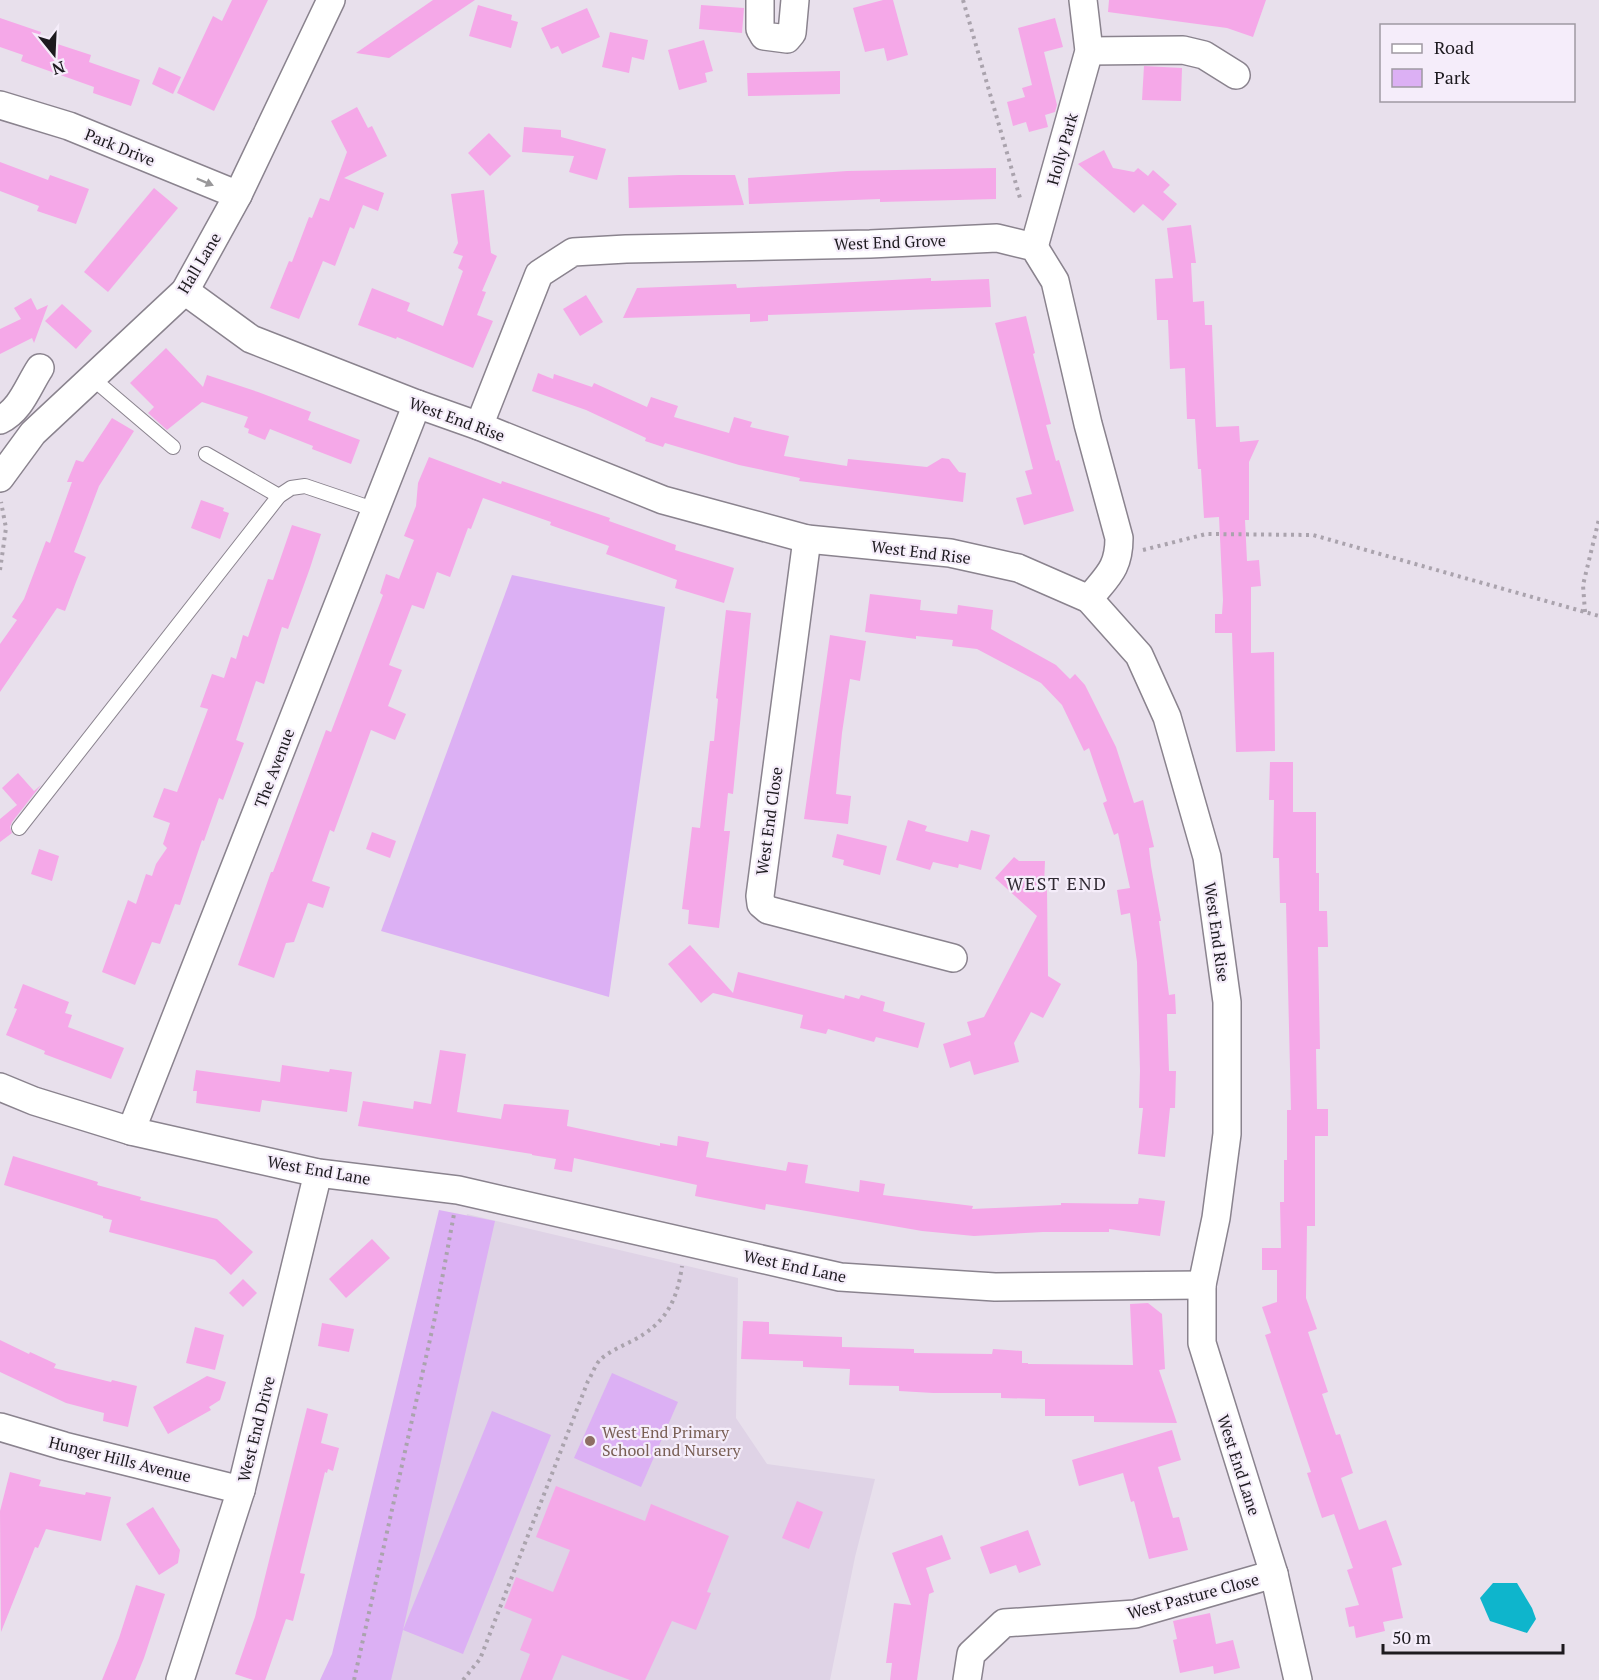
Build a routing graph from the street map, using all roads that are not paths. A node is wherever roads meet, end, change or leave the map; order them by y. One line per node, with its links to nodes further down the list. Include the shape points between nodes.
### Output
1 (331, 0): 8 (street, Hall Lane)
2 (760, 0): 3 (street, via 760,29 764,36 786,39 792,33)
3 (795, 0)
4 (1083, 0): 5 (street, Holly Park)
5 (1089, 51): 6 (street, via 1183,50 1204,55); 9 (street, Holly Park)
6 (1236, 75)
7 (0, 105): 8 (street, Park Drive, one-way to 8, via 69,126)
8 (238, 195): 10 (street, Hall Lane)
9 (1034, 247): 15 (street, West End Grove, via 998,238 573,252 539,274); 22 (street, via 1055,281 1119,538 1115,565)
10 (185, 291): 12 (street, Hall Lane); 13 (street, West End Rise, via 251,339)
11 (40, 368): 14 (street, via 21,402)
12 (92, 378): 16 (lane); 18 (street, Hall Lane, via 33,434)
13 (417, 404): 15 (street, West End Rise); 20 (street, The Avenue)
14 (0, 420)
15 (479, 426): 21 (street, West End Rise, via 663,500)
16 (173, 447)
17 (206, 454): 19 (lane)
18 (0, 478)
19 (279, 496): 20 (lane, via 291,488 305,486); 23 (lane)
20 (376, 510): 26 (street, The Avenue)
21 (807, 539): 22 (street, West End Rise, via 950,553 1018,568); 24 (street, West End Close, via 761,904 768,910)
22 (1089, 599): 28 (street, West End Rise, via 1139,655 1167,717 1207,857 1227,1002 1227,1134)
23 (19, 828)
24 (953, 958)
25 (0, 1087): 26 (street, West End Lane)
26 (131, 1131): 27 (street, West End Lane)
27 (318, 1173): 28 (street, West End Lane, via 458,1190 840,1277 995,1287); 30 (street, West End Drive)
28 (1202, 1285): 31 (street, West End Lane, via 1202,1343)
29 (0, 1427): 30 (street, Hunger Hills Avenue)
30 (241, 1490): 32 (street, West End Drive)
31 (1274, 1574): 33 (street, West Pasture Close, via 1135,1614 1004,1623 971,1654); 34 (street, West End Lane)
32 (180, 1680)
33 (967, 1680)
34 (1298, 1680)

